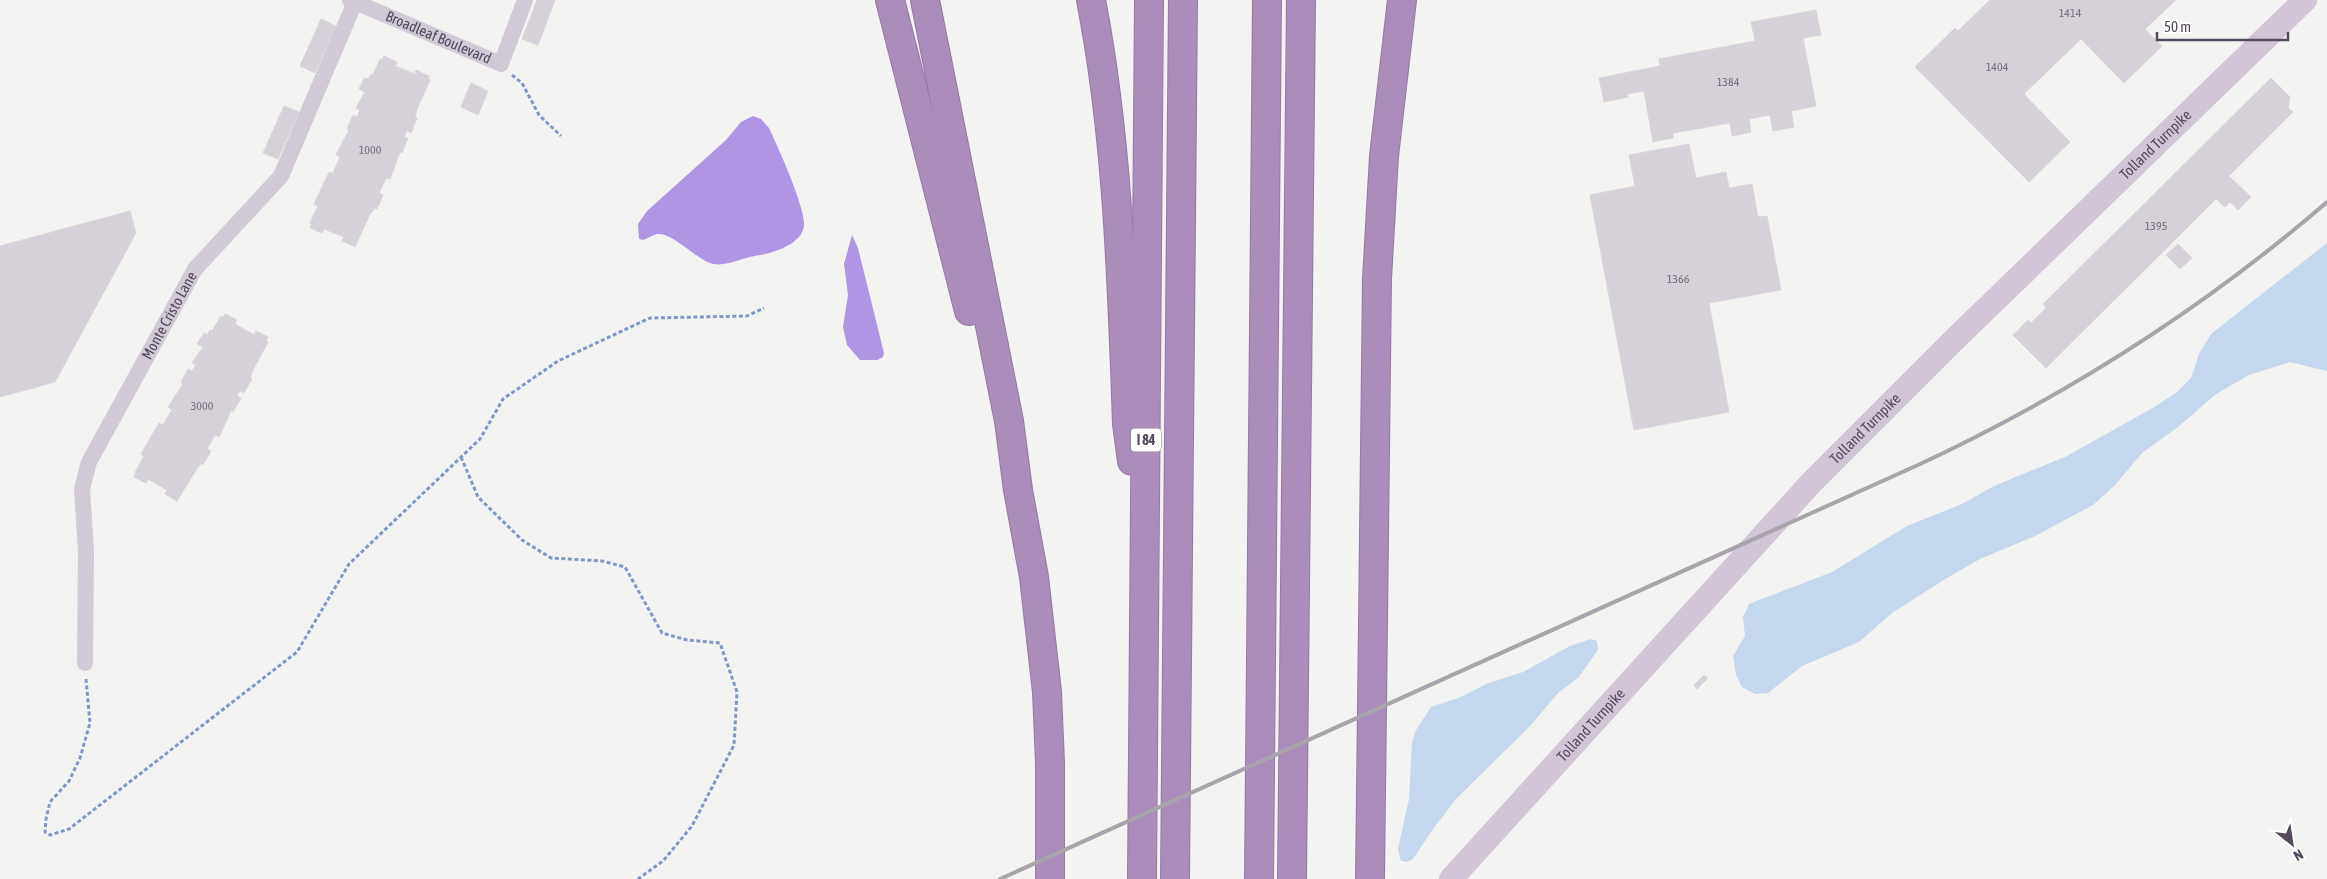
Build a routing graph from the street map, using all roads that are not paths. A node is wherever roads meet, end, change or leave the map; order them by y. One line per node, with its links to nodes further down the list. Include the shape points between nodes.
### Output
1 (526, 0): 10 (street, Broadleaf Boulevard, via 500,64)
2 (890, 0): 12 (highway, via 998,424)
3 (925, 0): 12 (highway, via 1009,421)
4 (1091, 0): 13 (highway, via 1114,171 1127,424 1134,470)
5 (1150, 0): 13 (highway, I 84)
6 (1183, 0): 17 (highway)
7 (1268, 0): 18 (highway)
8 (1402, 0): 20 (highway, via 1384,156 1377,279)
9 (2305, 0): 21 (main road, Tolland Turnpike, via 1796,498)
10 (353, 1): 14 (street, Monte Cristo Lane, via 281,176 195,269 89,462 82,489 86,551)
11 (1302, 3): 19 (highway)
12 (1018, 490): 15 (highway, via 1034,578 1047,692)
13 (1146, 512): 16 (highway, I 84)
14 (85, 663)
15 (1050, 879)
16 (1142, 879)
17 (1175, 879)
18 (1259, 879)
19 (1292, 879)
20 (1370, 879)
21 (1451, 879)

